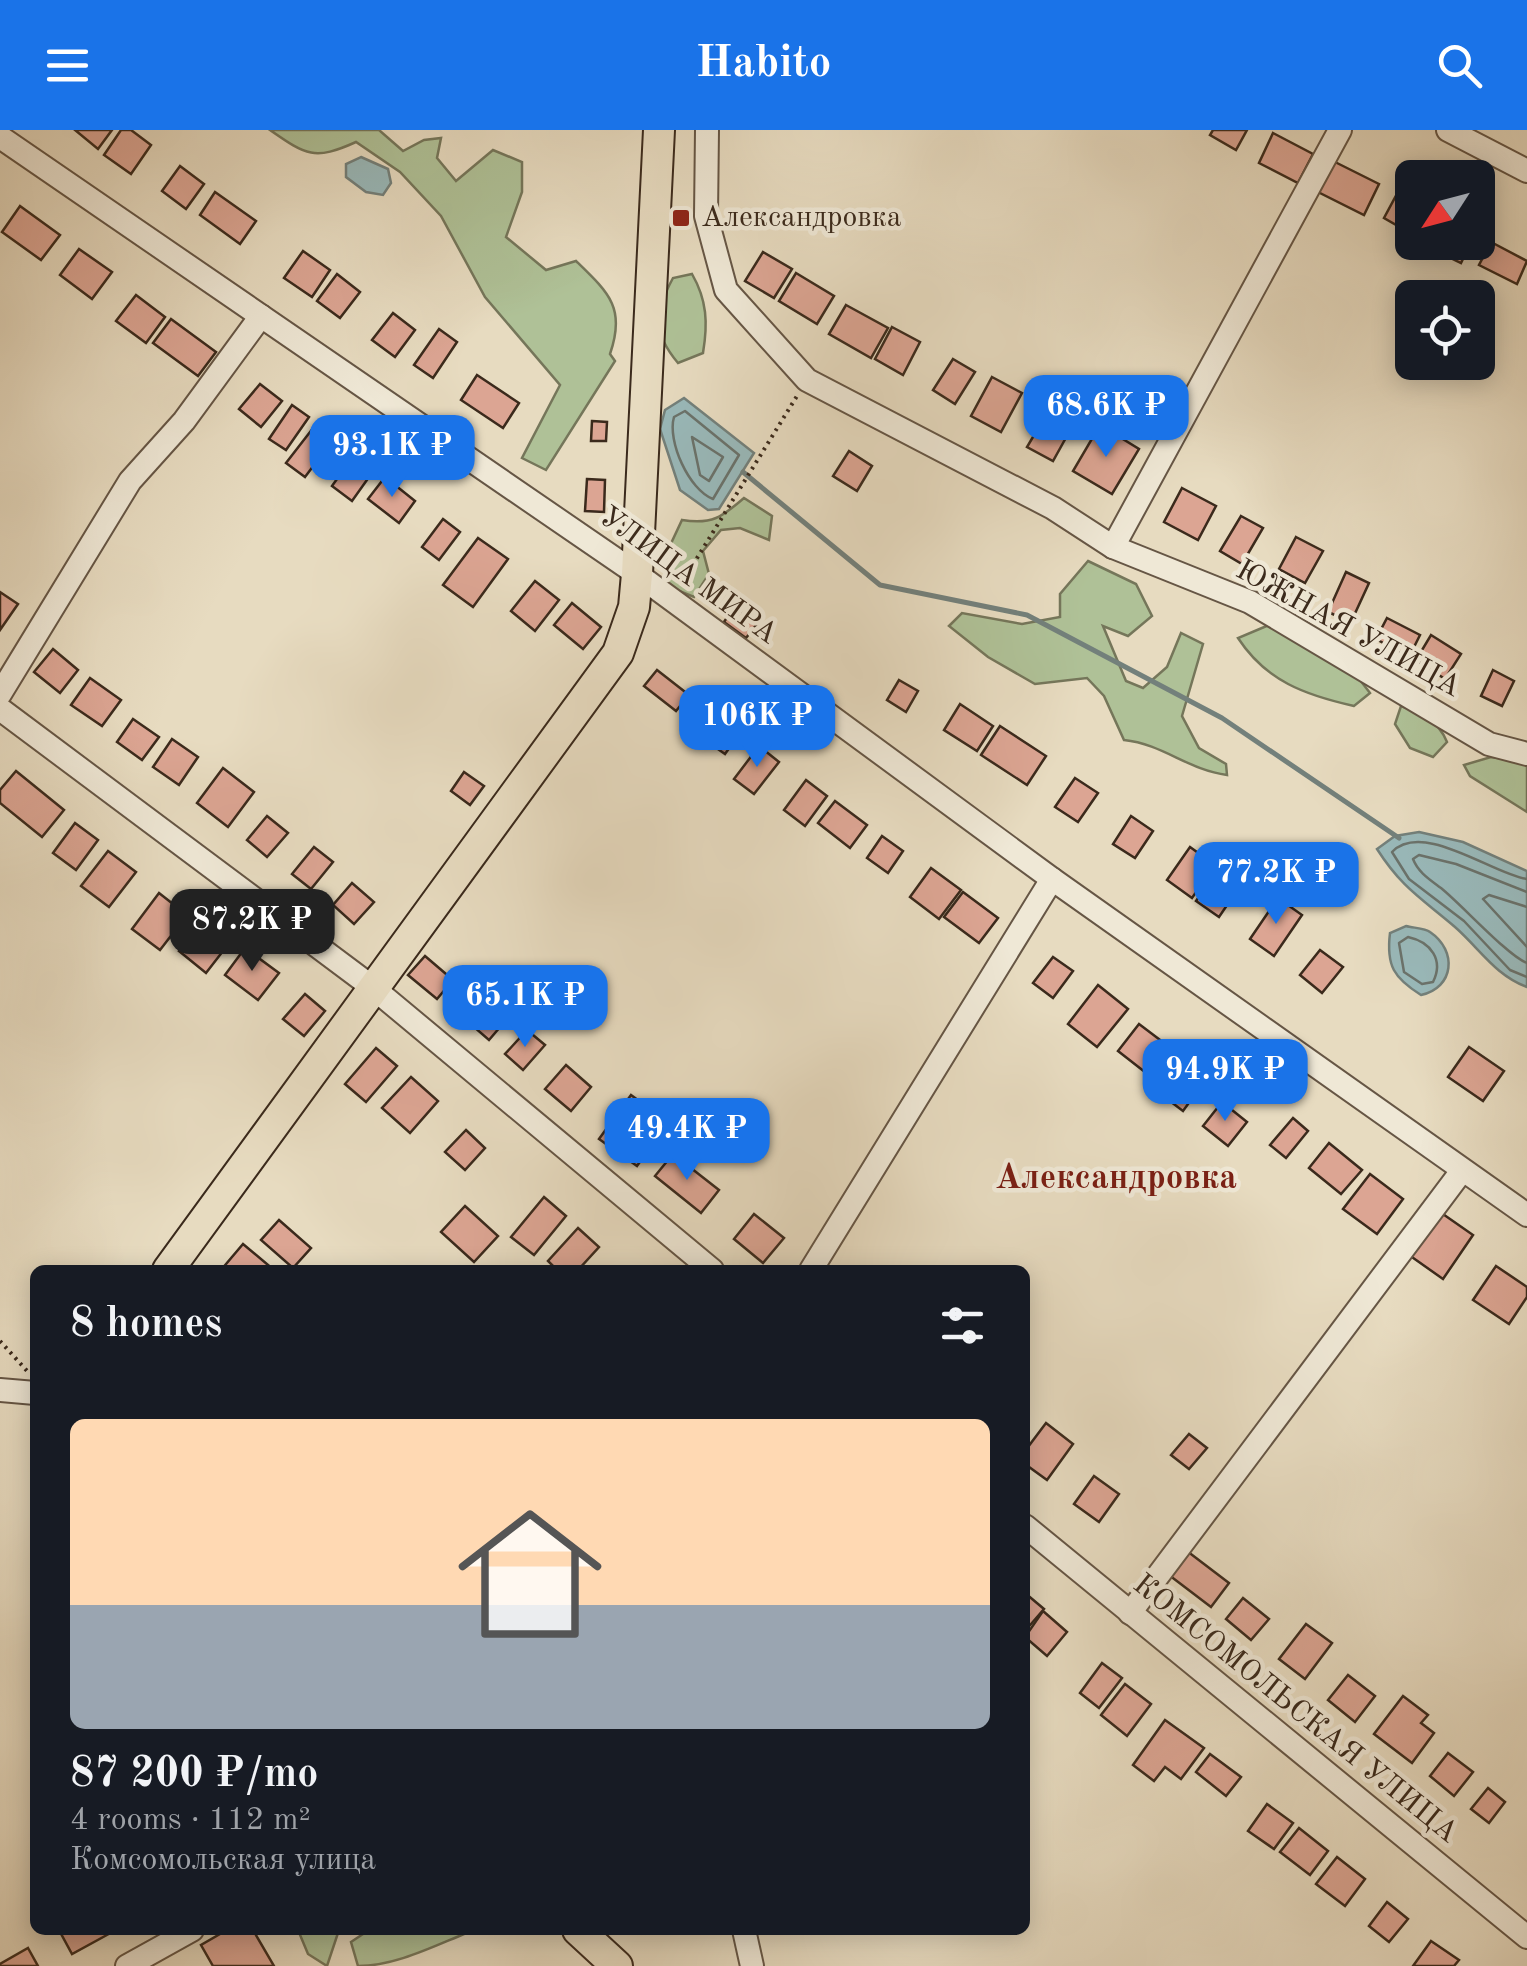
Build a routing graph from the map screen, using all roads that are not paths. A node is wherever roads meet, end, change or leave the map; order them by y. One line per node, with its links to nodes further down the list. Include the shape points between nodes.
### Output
1 (659, 130): 9 (main road)
2 (707, 130): 8 (street, ЮЖНАЯ УЛИЦА, via 706,216 726,290 808,380 1053,508)
3 (1340, 130): 8 (street)
4 (1448, 130): 6 (street)
5 (0, 137): 7 (street, УЛИЦА МИРА)
6 (1527, 170)
7 (261, 316): 9 (street, УЛИЦА МИРА); 10 (street, via 130,482)
8 (1113, 547): 12 (street, ЮЖНАЯ УЛИЦА, via 1250,602 1489,744)
9 (637, 574): 13 (street, УЛИЦА МИРА); 14 (main road, via 618,654)
10 (0, 694)
11 (0, 710): 14 (street)
12 (1527, 754)
13 (1052, 879): 15 (street, УЛИЦА МИРА); 19 (street)
14 (372, 988): 17 (main road); 18 (street)
15 (1461, 1172): 16 (street, УЛИЦА МИРА); 23 (street)
16 (1527, 1215)
17 (172, 1265)
18 (706, 1265)
19 (814, 1265)
20 (0, 1390): 21 (street)
21 (30, 1393)
22 (1030, 1530): 23 (street, КОМСОМОЛЬСКАЯ УЛИЦА)
23 (1130, 1613): 27 (street, КОМСОМОЛЬСКАЯ УЛИЦА)
24 (183, 1935): 28 (street)
25 (583, 1935): 29 (main road)
26 (745, 1935): 30 (street)
27 (1527, 1938)
28 (128, 1966)
29 (617, 1966)
30 (752, 1966)

